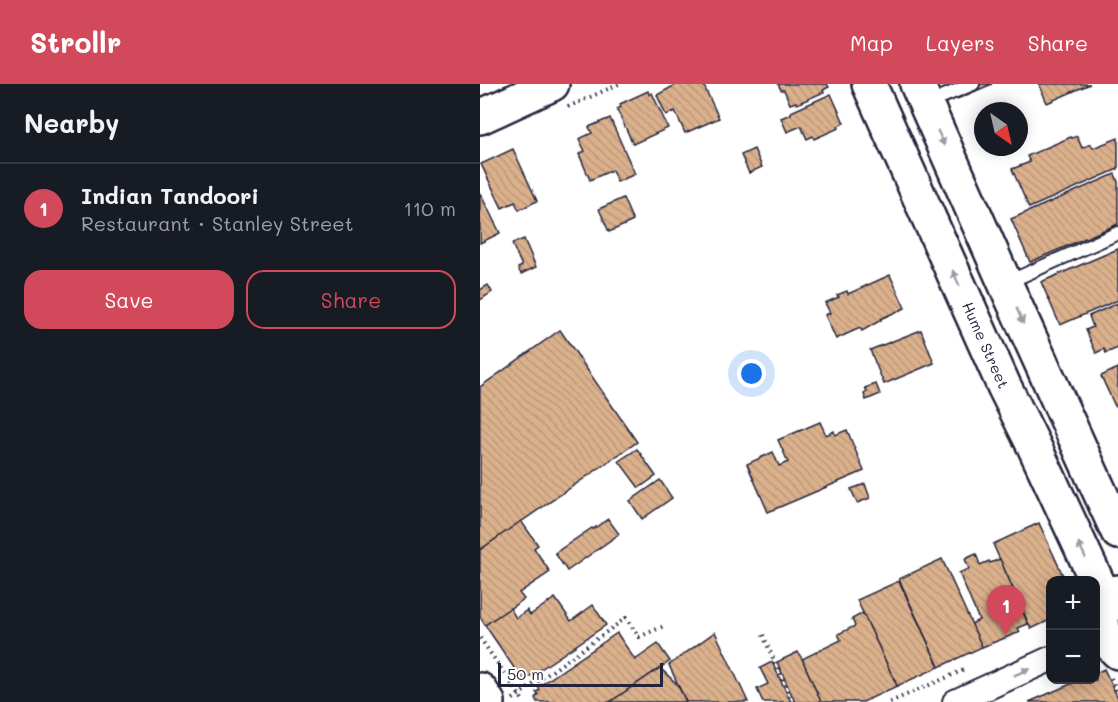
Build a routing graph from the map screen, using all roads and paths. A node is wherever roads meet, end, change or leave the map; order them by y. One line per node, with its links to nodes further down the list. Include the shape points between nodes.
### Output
1 (552, 84): 5 (street)
2 (869, 84): 7 (street, Hume Street)
3 (973, 84): 4 (lane)
4 (922, 94): 6 (street, one-way to 6)
5 (480, 117)
6 (963, 190): 7 (street); 9 (street)
7 (924, 208): 11 (street, Hume Street, one-way to 7)
8 (1118, 233): 9 (lane)
9 (1005, 283): 10 (street, one-way to 10)
10 (1071, 429): 11 (street); 12 (street)
11 (1034, 446): 13 (street, Hume Street, one-way to 11)
12 (1118, 532)
13 (1106, 609): 17 (street, Hume Street, via 1102,626 1110,645)
14 (664, 626): 20 (path, via 639,637 626,618)
15 (763, 635): 23 (path)
16 (480, 638): 20 (path)
17 (1118, 652)
18 (1046, 661): 24 (street, one-way to 18)
19 (480, 690): 20 (street)
20 (503, 698): 21 (path); 22 (path)
21 (509, 702)
22 (524, 702)
23 (792, 702)
24 (955, 702)

